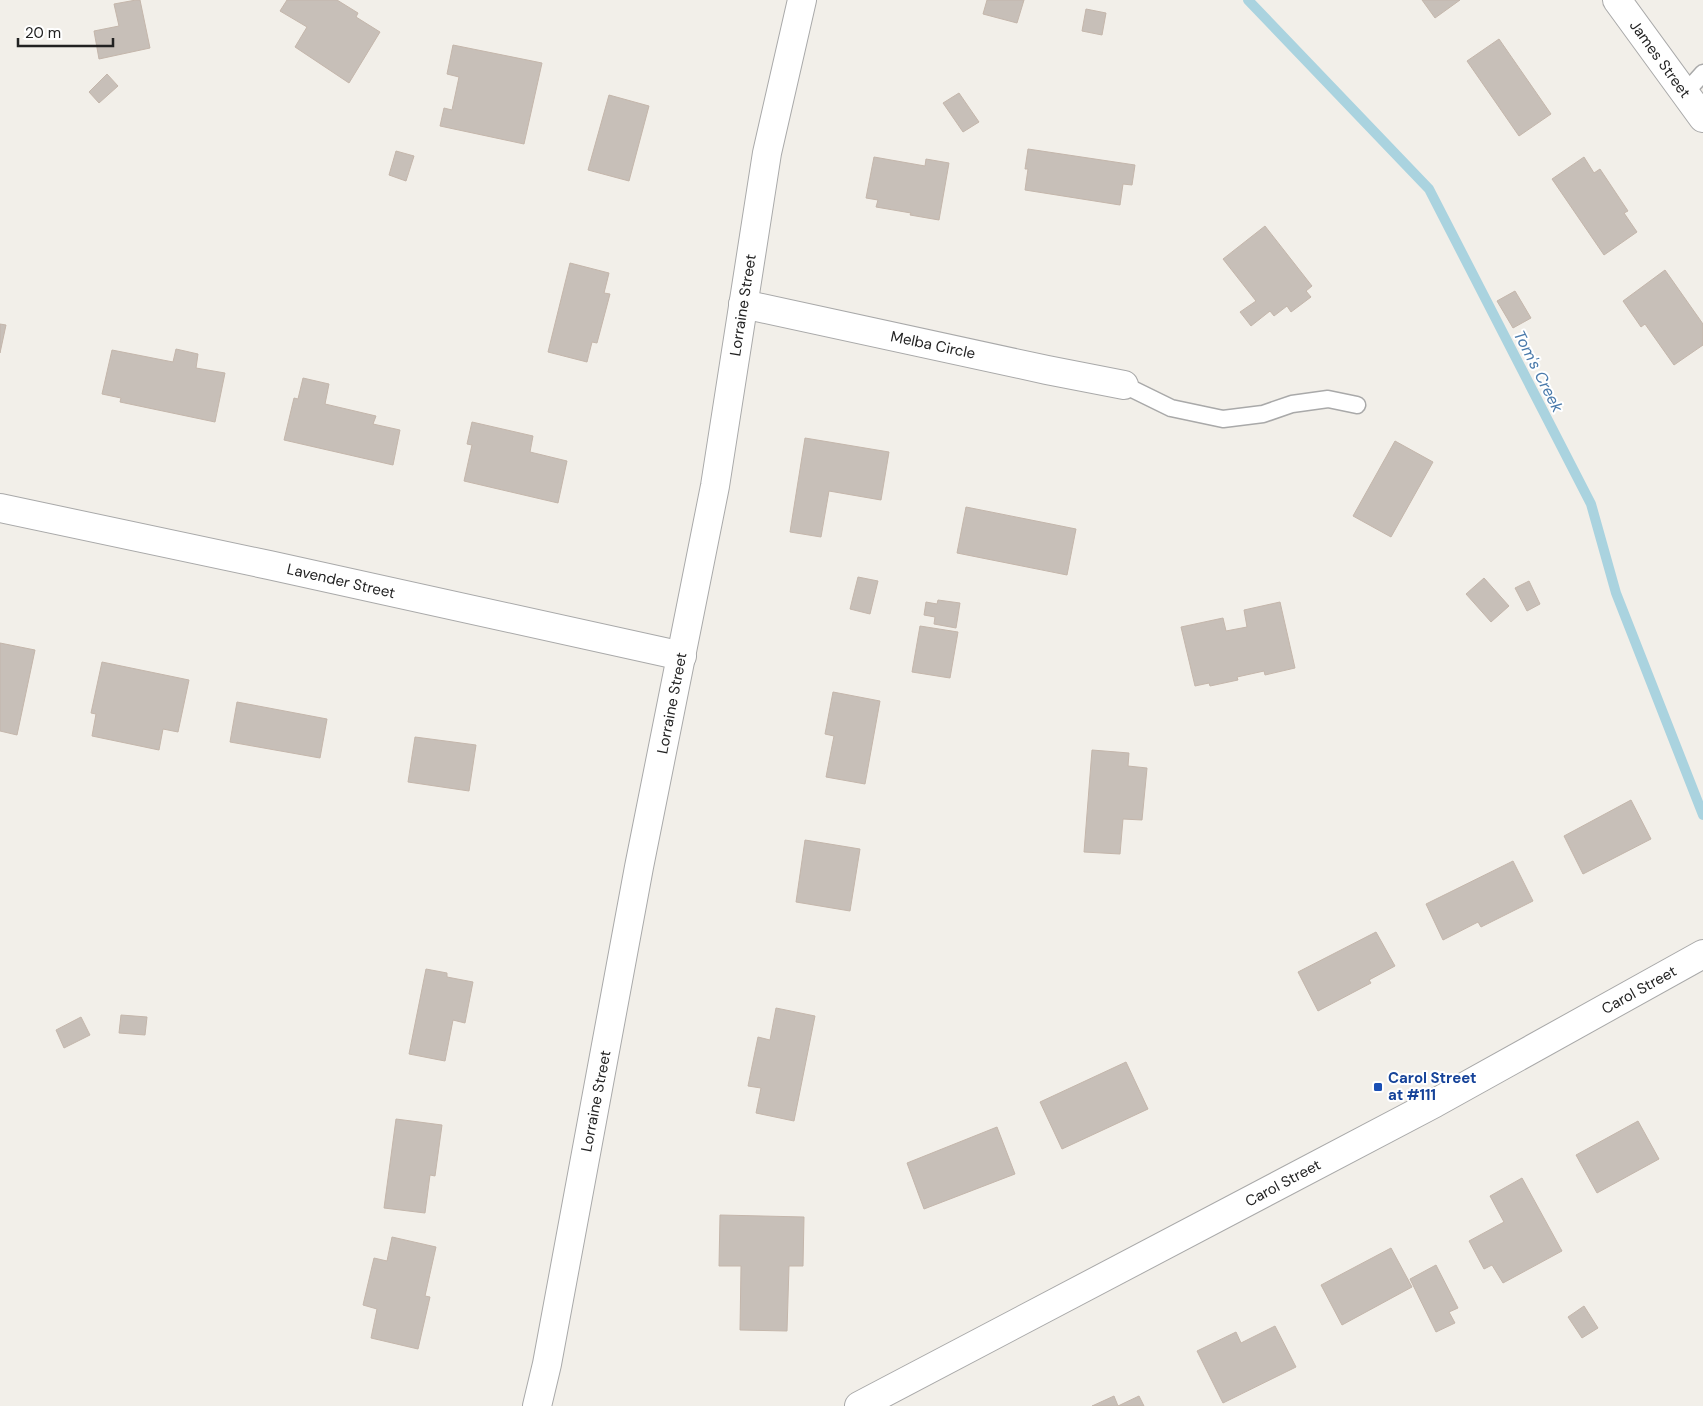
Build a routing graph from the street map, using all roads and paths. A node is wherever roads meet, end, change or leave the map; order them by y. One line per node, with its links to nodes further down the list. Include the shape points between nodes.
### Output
1 (802, 0): 6 (street, Lorraine Street, via 767,153)
2 (1617, 0): 4 (street, James Street)
3 (1703, 73): 4 (lane)
4 (1685, 93): 5 (street, James Street)
5 (1703, 118)
6 (743, 304): 7 (street, Melba Circle); 10 (street, Lorraine Street, via 715,486)
7 (1124, 384): 8 (lane, via 1171,408 1222,419 1263,414 1292,404 1328,399)
8 (1357, 405)
9 (0, 508): 10 (street, Lavender Street)
10 (682, 656): 12 (street, Lorraine Street)
11 (1703, 954): 13 (street, Carol Street, via 1435,1103)
12 (538, 1406)
13 (859, 1406)

